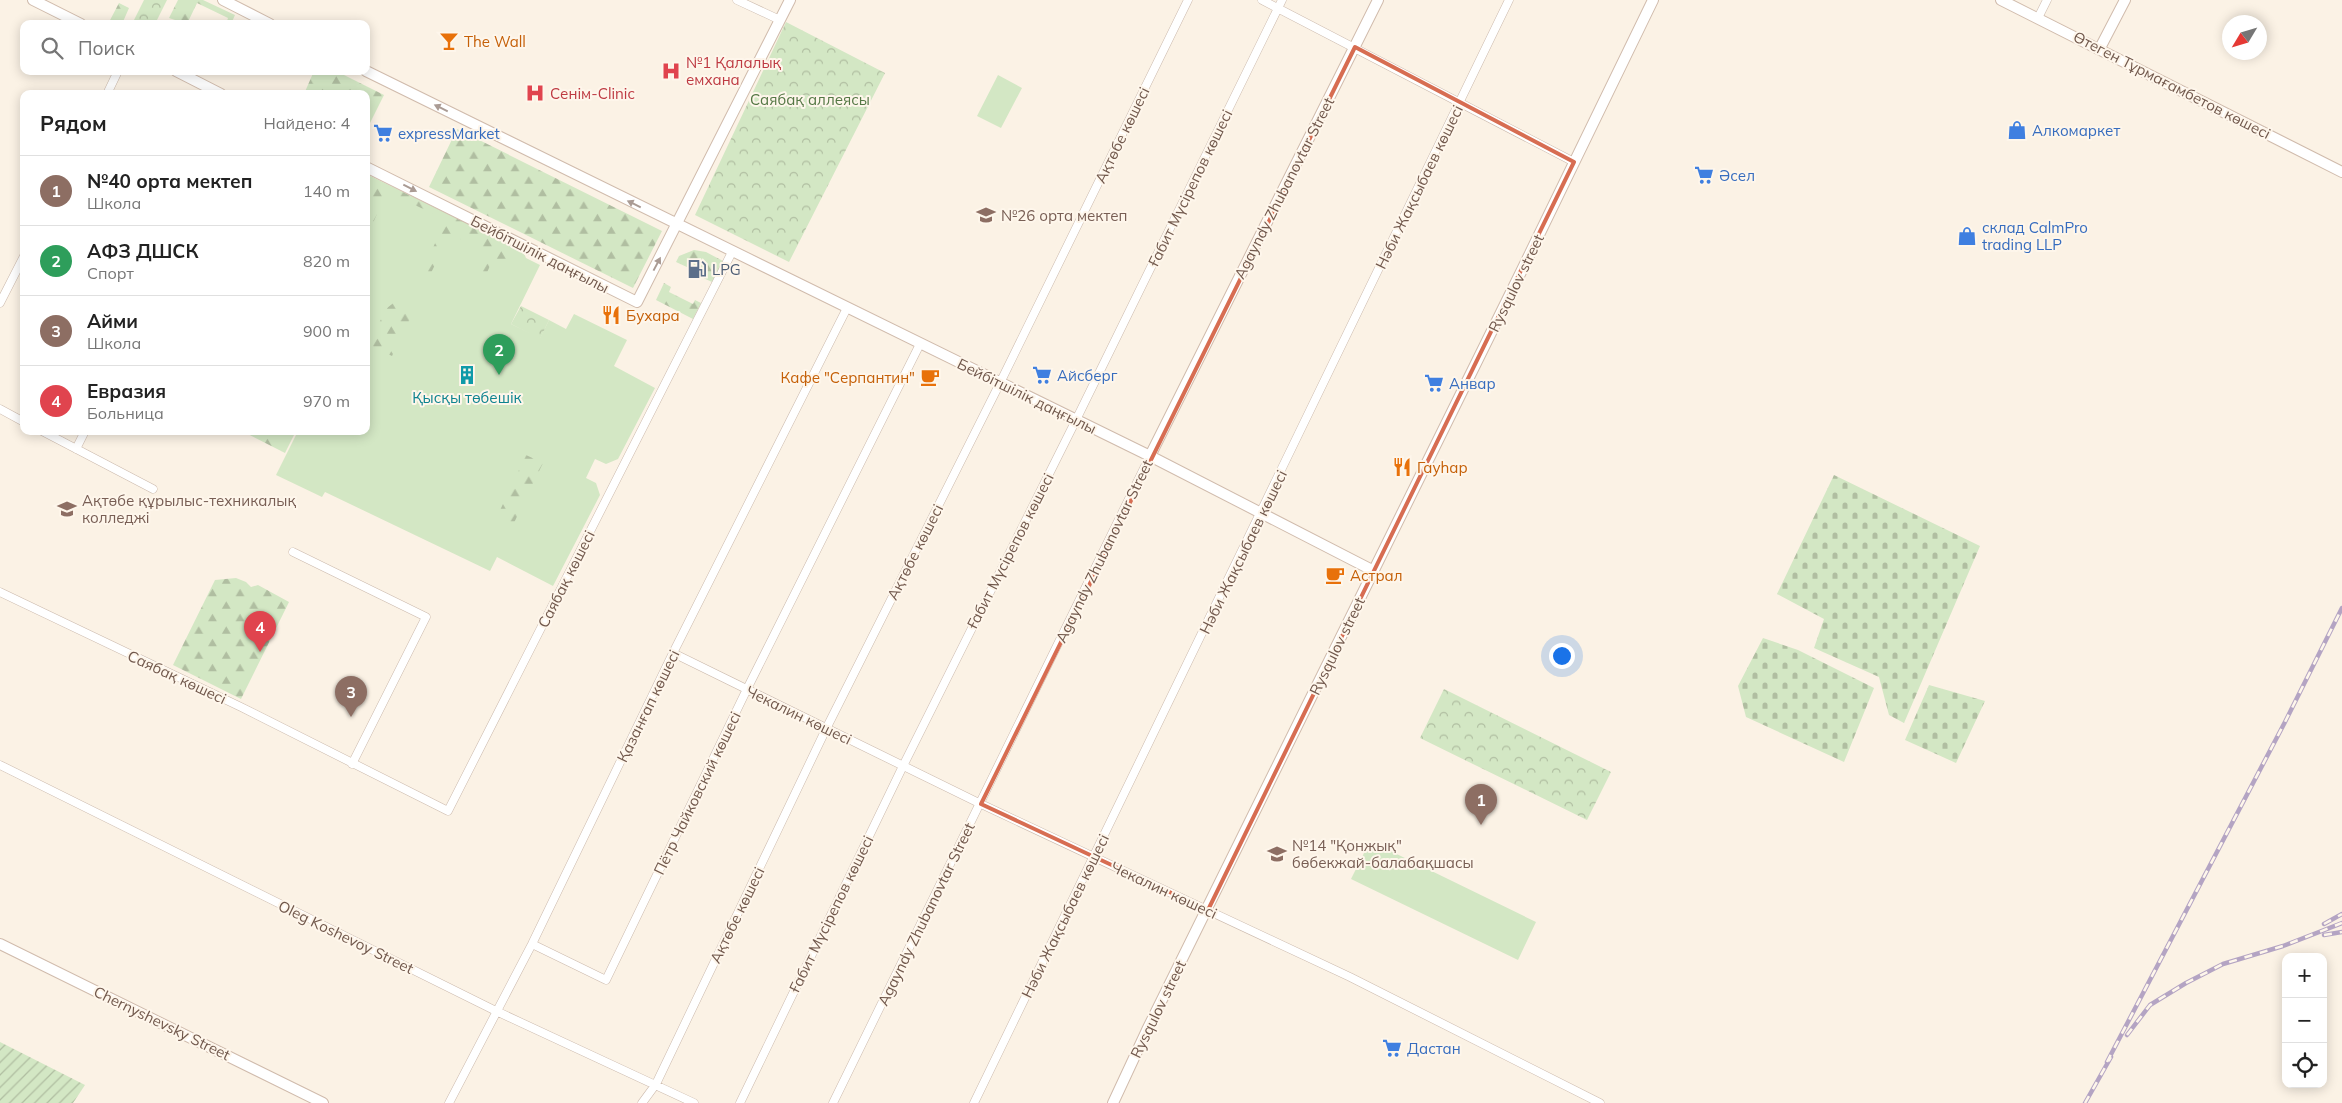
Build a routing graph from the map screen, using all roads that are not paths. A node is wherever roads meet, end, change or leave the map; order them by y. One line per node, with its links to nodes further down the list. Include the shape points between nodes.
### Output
1 (33, 0): 16 (street)
2 (223, 0): 17 (street)
3 (737, 0): 18 (street)
4 (790, 0): 18 (street)
5 (1188, 0): 36 (street, Ақтөбе көшесі)
6 (1262, 0): 14 (street)
7 (1282, 0): 14 (street, Ғабит Мүсірепов көшесі)
8 (1378, 0): 19 (street, Agayndy Zhubanovtar Street)
9 (1509, 0): 26 (street, Нәби Жақсыбаев көшесі)
10 (1653, 0): 27 (street, Rysqulov street)
11 (2000, 0): 15 (street, Өтеген Тұрмағамбетов көшесі)
12 (2047, 0): 15 (street)
13 (2125, 0): 20 (street)
14 (1278, 8): 19 (street); 39 (street, Ғабит Мүсірепов көшесі)
15 (2038, 18): 20 (street, Өтеген Тұрмағамбетов көшесі)
16 (73, 20)
17 (262, 20)
18 (780, 20): 30 (street)
19 (1355, 48): 26 (street); 43 (street, Agayndy Zhubanovtar Street)
20 (2100, 48): 29 (street, Өтеген Тұрмағамбетов көшесі)
21 (370, 73): 30 (street, Бейбітшілік даңғылы, one-way to 21)
22 (116, 75): 24 (street)
23 (184, 75): 25 (street)
24 (108, 90)
25 (213, 90)
26 (1460, 102): 27 (street); 45 (street, Нәби Жақсыбаев көшесі)
27 (1574, 162): 47 (street, Rysqulov street)
28 (370, 169): 30 (street, Бейбітшілік даңғылы, one-way to 30, via 637,302)
29 (2342, 172)
30 (677, 225): 31 (street, Бейбітшілік даңғылы)
31 (732, 252): 34 (street, Бейбітшілік даңғылы); 52 (street, Саябақ көшесі, via 448,811)
32 (20, 264): 33 (street)
33 (0, 303)
34 (847, 308): 35 (street, Бейбітшілік даңғылы); 49 (street, Қазанғап көшесі)
35 (920, 344): 36 (street, Бейбітшілік даңғылы); 50 (street, Пётр Чайковский көшесі)
36 (1000, 383): 39 (street, Бейбітшілік даңғылы); 51 (street, Ақтөбе көшесі)
37 (0, 409): 38 (street)
38 (20, 420)
39 (1076, 420): 43 (street, Бейбітшілік даңғылы); 54 (street, Ғабит Мүсірепов көшесі)
40 (50, 435): 42 (street)
41 (83, 435): 42 (street)
42 (76, 449): 44 (street)
43 (1150, 456): 45 (street, Бейбітшілік даңғылы); 55 (street, Agayndy Zhubanovtar Street)
44 (153, 489)
45 (1262, 513): 47 (street, Бейбітшілік даңғылы); 56 (street, Нәби Жақсыбаев көшесі)
46 (293, 552): 52 (street, via 426,617)
47 (1374, 571): 57 (street, Rysqulov street)
48 (0, 592): 52 (street, Саябақ көшесі)
49 (673, 653): 50 (street, Чекалин көшесі); 59 (street, Қазанғап көшесі)
50 (747, 689): 51 (street, Чекалин көшесі); 59 (street, Пётр Чайковский көшесі, via 606,980)
51 (826, 729): 54 (street, Чекалин көшесі); 61 (street, Ақтөбе көшесі)
52 (352, 764)
53 (0, 765): 60 (street, Oleg Koshevoy Street)
54 (903, 766): 55 (street, Чекалин көшесі); 66 (street, Ғабит Мүсірепов көшесі)
55 (981, 804): 56 (street, Чекалин көшесі); 67 (street, Agayndy Zhubanovtar Street)
56 (1094, 857): 57 (street, Чекалин көшесі); 68 (street, Нәби Жақсыбаев көшесі)
57 (1208, 910): 69 (street, Rysqulov street, via 1146,1030); 70 (street, Чекалин көшесі, via 1350,977)
58 (0, 944): 62 (street, Chernyshevsky Street)
59 (532, 944): 60 (street, Қазанғап көшесі)
60 (496, 1011): 61 (street, Oleg Koshevoy Street); 63 (street, Қазанғап көшесі)
61 (656, 1084): 64 (street, Ақтөбе көшесі); 65 (street, Oleg Koshevoy Street)
62 (323, 1103)
63 (449, 1103)
64 (642, 1103)
65 (694, 1103)
66 (740, 1103)
67 (833, 1103)
68 (974, 1103)
69 (1113, 1103)
70 (1600, 1103)

